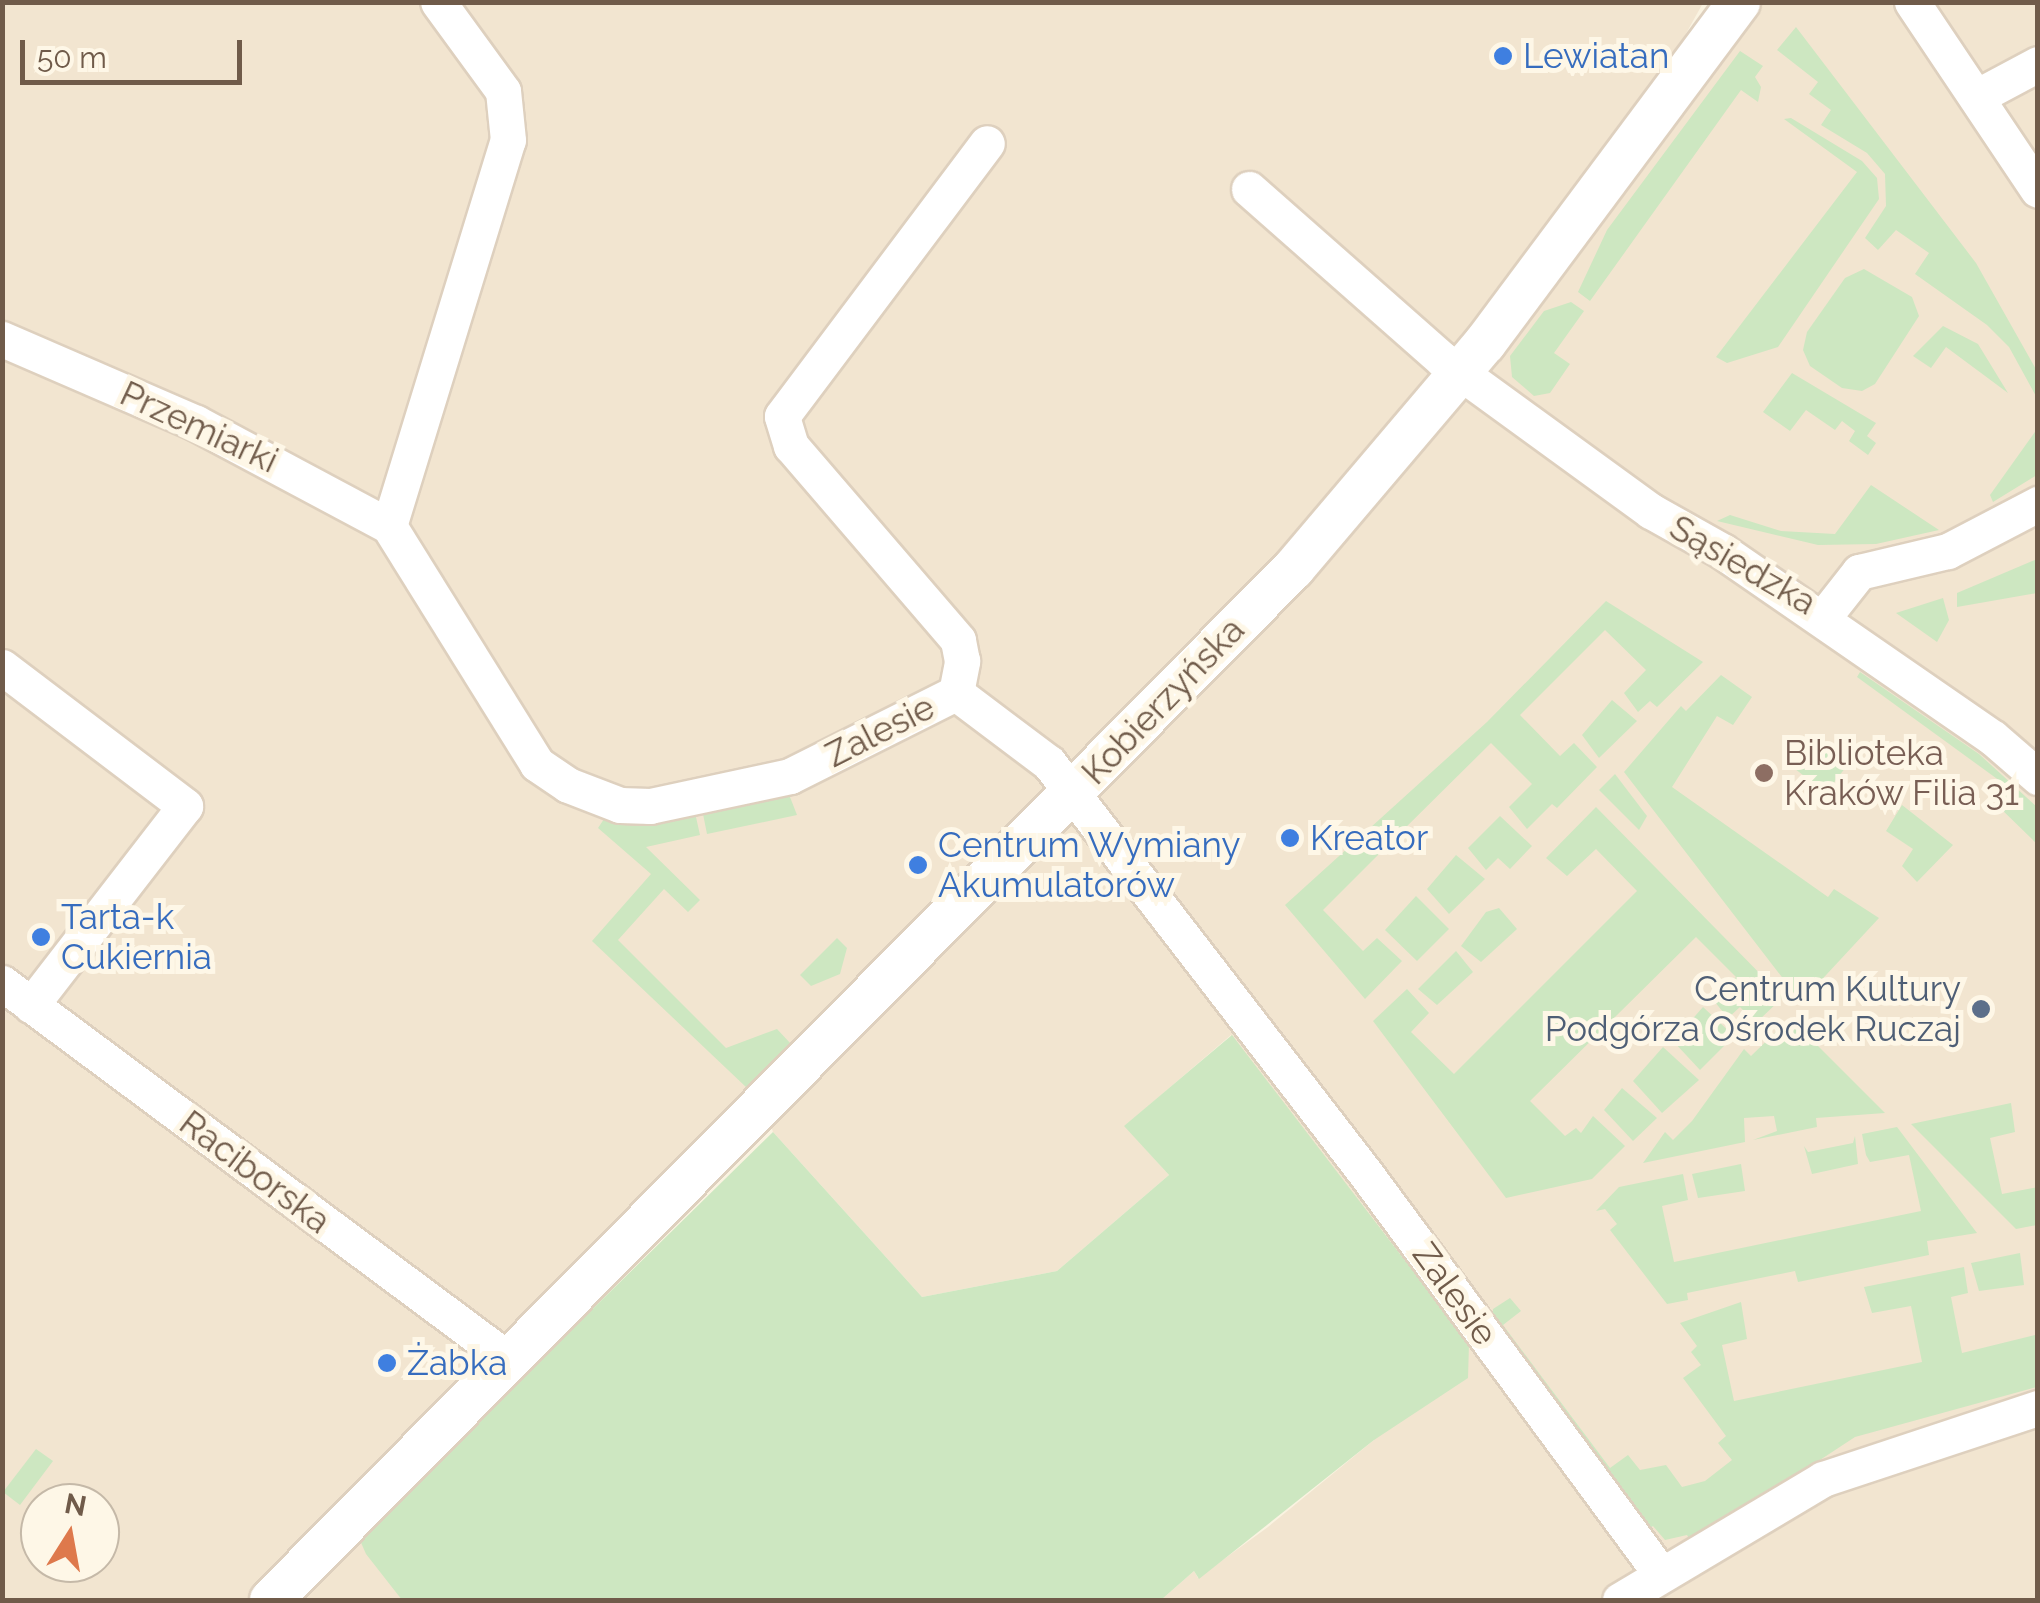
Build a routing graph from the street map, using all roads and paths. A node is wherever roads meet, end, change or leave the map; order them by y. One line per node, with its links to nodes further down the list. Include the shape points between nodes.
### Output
1 (438, 2): 12 (street, via 503,92 508,140 476,262)
2 (1739, 2): 10 (street, Kobierzyńska)
3 (1912, 2): 5 (street)
4 (2038, 64): 5 (street)
5 (1978, 96): 8 (street)
6 (987, 143): 15 (street, via 782,416 791,446 958,640)
7 (1249, 188): 10 (street, Sąsiedzka)
8 (2038, 190)
9 (2, 338): 12 (street, Przemiarki, via 196,422)
10 (1460, 373): 13 (street, Sąsiedzka, via 1651,510); 17 (street, Kobierzyńska, via 1294,568)
11 (2038, 504): 13 (street, Sąsiedzka, via 1948,551 1859,572)
12 (389, 526): 15 (street, Zalesie, via 537,764 568,785 620,805 650,806 790,776)
13 (1822, 619): 16 (street)
14 (2, 667): 19 (street, via 186,806)
15 (956, 693): 17 (street, Zalesie, via 1049,763)
16 (2038, 777)
17 (1073, 794): 20 (street, Kobierzyńska); 22 (street, Zalesie, via 1366,1174)
18 (2, 983): 19 (street, Raciborska)
19 (31, 1005): 20 (street, Raciborska)
20 (508, 1360): 23 (street, Kobierzyńska)
21 (2038, 1408): 22 (street, via 1823,1479)
22 (1661, 1574): 24 (street)
23 (271, 1600)
24 (1620, 1600)

